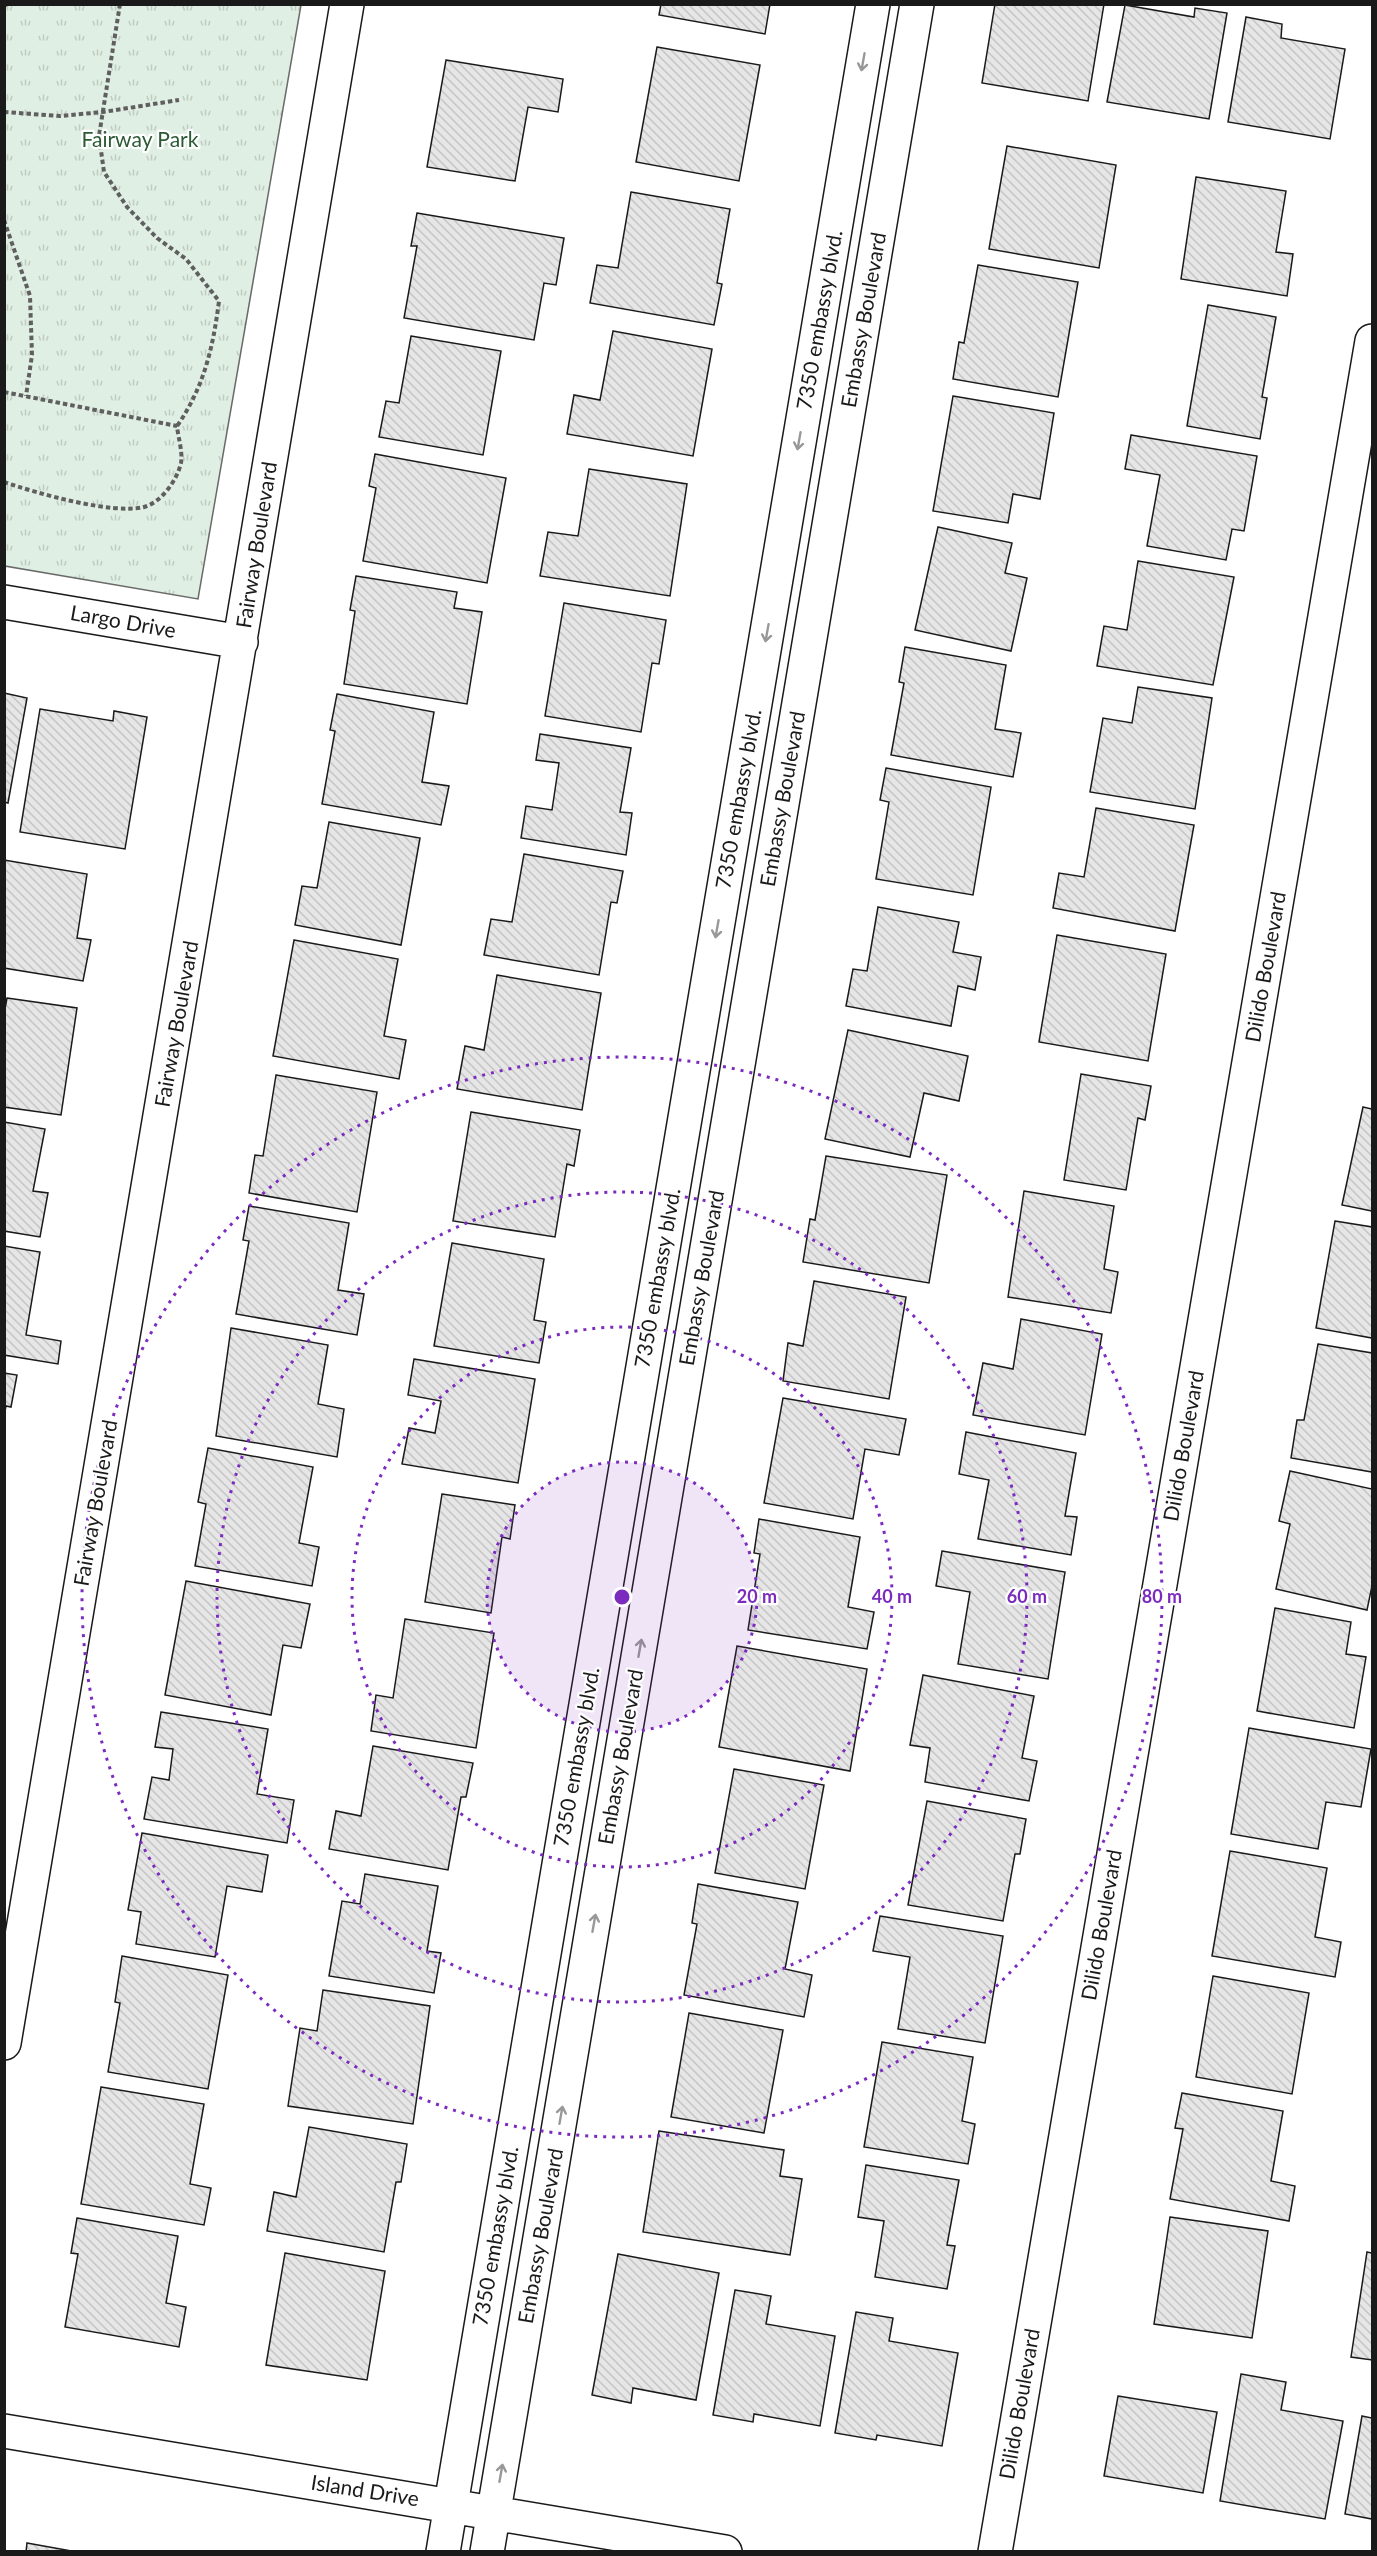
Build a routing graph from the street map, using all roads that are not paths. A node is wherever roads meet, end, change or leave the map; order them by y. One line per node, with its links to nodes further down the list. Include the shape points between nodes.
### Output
1 (347, 4): 6 (street, Fairway Boulevard)
2 (873, 4): 9 (street, 7350 embassy blvd., one-way to 9)
3 (917, 4): 10 (street, Embassy Boulevard, one-way to 3)
4 (1372, 341): 14 (street, Dilido Boulevard)
5 (4, 602): 6 (street, Largo Drive)
6 (241, 642): 7 (street, Fairway Boulevard)
7 (4, 2043)
8 (4, 2431): 9 (street, Island Drive)
9 (450, 2505): 10 (street, Island Drive); 11 (street, 7350 embassy blvd.)
10 (494, 2512): 12 (street, Embassy Boulevard); 13 (street, Island Drive)
11 (443, 2552)
12 (487, 2552)
13 (724, 2552)
14 (995, 2552)

